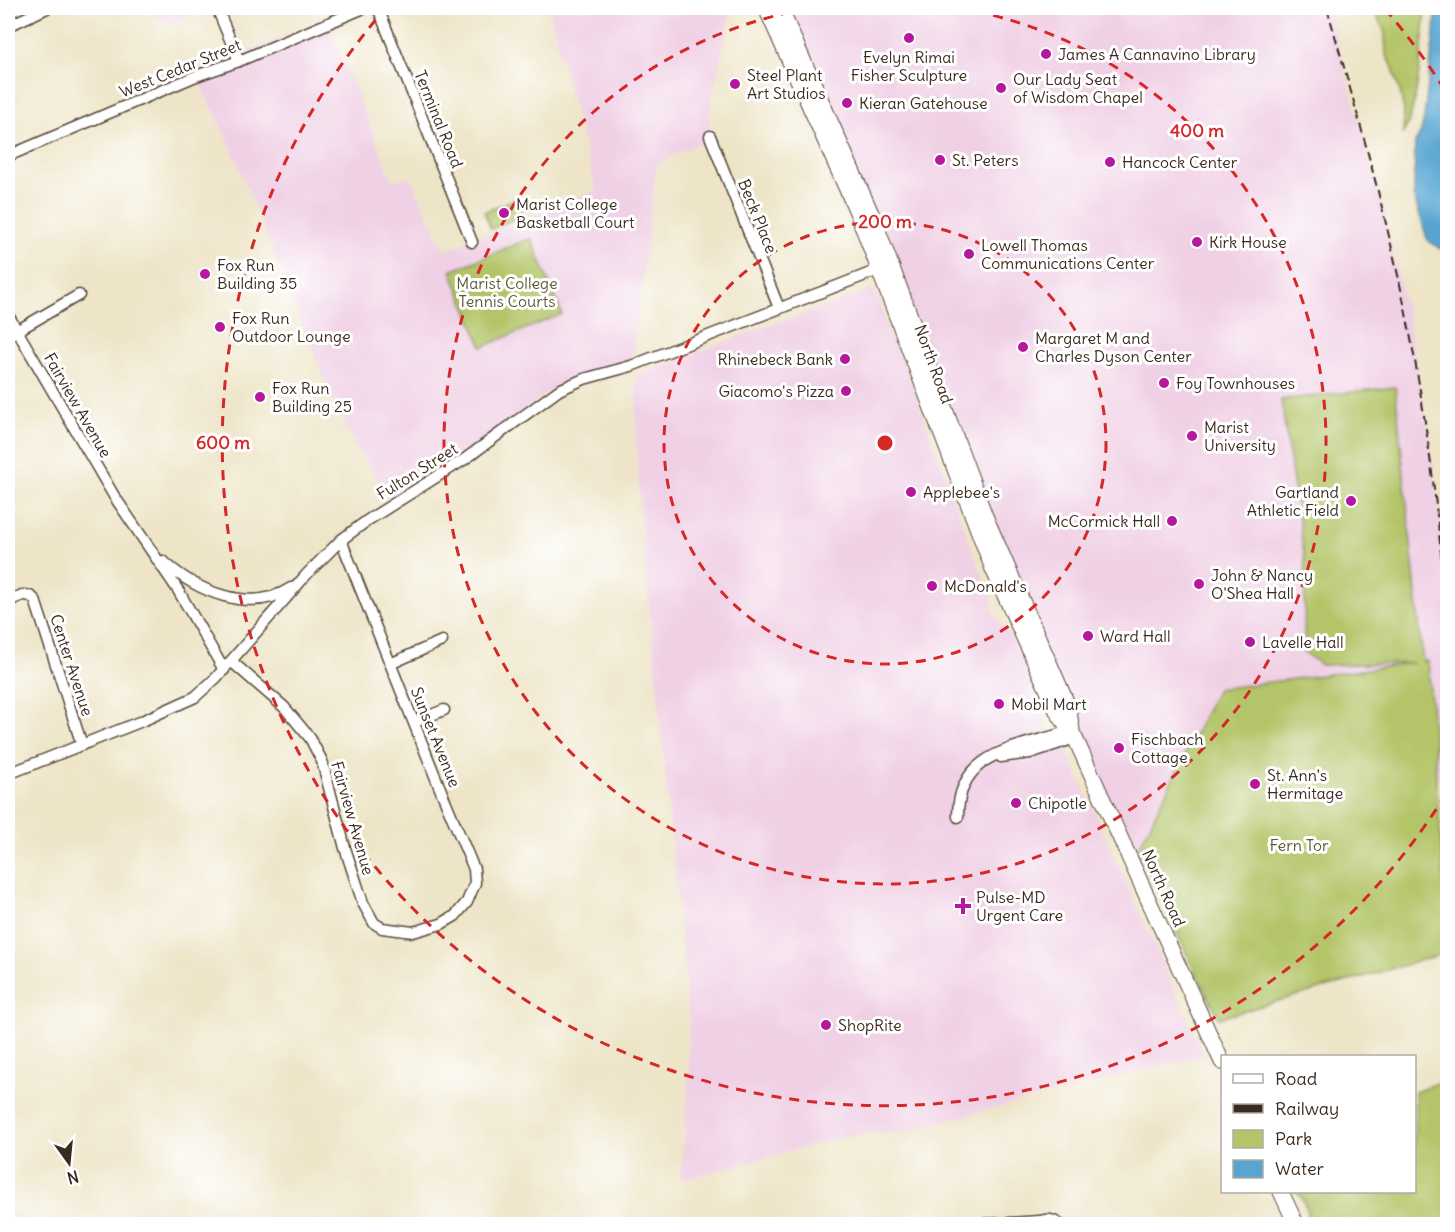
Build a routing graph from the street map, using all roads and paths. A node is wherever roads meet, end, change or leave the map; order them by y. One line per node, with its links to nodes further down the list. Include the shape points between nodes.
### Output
1 (47, 8): 7 (street)
2 (217, 8): 8 (street)
3 (364, 8): 8 (street, West Cedar Street)
4 (378, 8): 11 (street, Terminal Road)
5 (766, 8): 12 (highway, North Road)
6 (780, 8): 12 (highway, North Road, via 857,180)
7 (8, 26)
8 (239, 61): 10 (street, West Cedar Street)
9 (710, 136): 14 (street, Beck Place)
10 (8, 156)
11 (472, 242)
12 (885, 268): 14 (street, Fulton Street); 26 (highway, North Road, via 959,485 993,569 1057,711)
13 (79, 295): 16 (street)
14 (779, 308): 18 (street, Fulton Street, via 632,366 567,386)
15 (8, 315): 16 (street, Fairview Avenue)
16 (12, 334): 17 (street, Fairview Avenue)
17 (142, 540): 19 (street, Fairview Avenue, via 182,576 228,597 274,597); 23 (street, Fairview Avenue)
18 (341, 540): 19 (street, Fulton Street); 22 (street, Sunset Avenue)
19 (303, 578): 23 (street, Fulton Street)
20 (8, 602): 27 (street, Center Avenue, via 24,594 31,596 39,610)
21 (442, 641): 22 (street)
22 (390, 664): 25 (street, Sunset Avenue)
23 (227, 665): 27 (street, Fulton Street, via 209,686 187,701); 30 (street, Fairview Avenue, via 284,707 310,738 322,760 345,848 363,903 374,923 399,932)
24 (444, 710): 25 (street)
25 (414, 722): 30 (street, Sunset Avenue, via 474,869 475,883 455,916)
26 (1074, 734): 29 (street, via 1003,750 978,766 965,783); 31 (highway, North Road)
27 (82, 745): 28 (street, Fulton Street)
28 (8, 774)
29 (958, 817)
30 (428, 928)
31 (1221, 1060)
32 (1282, 1193): 37 (highway)
33 (1038, 1223): 35 (street); 36 (street, via 1051,1220)
34 (975, 1224): 35 (street)
35 (1010, 1224)
36 (1059, 1224)
37 (1296, 1224)

